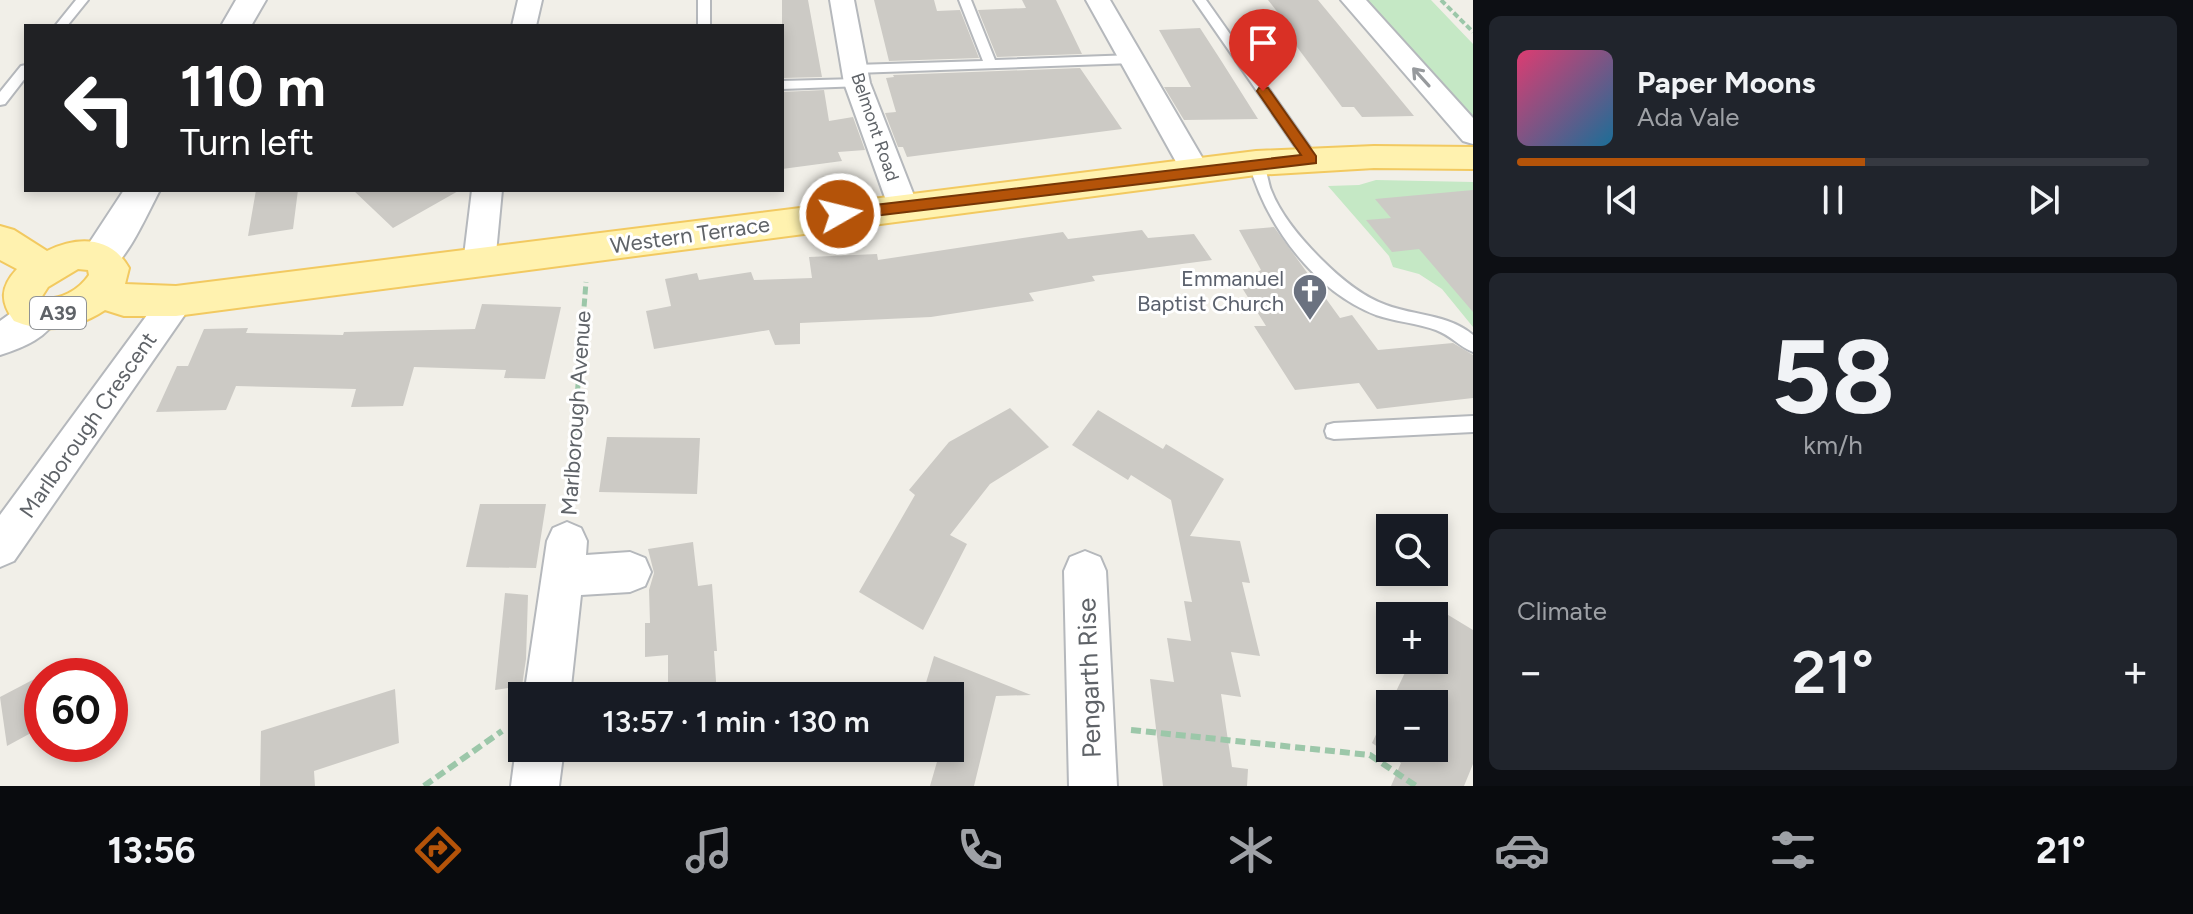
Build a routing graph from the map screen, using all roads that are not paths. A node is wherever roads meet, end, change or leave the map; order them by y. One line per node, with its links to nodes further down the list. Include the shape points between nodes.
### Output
1 (82, 0): 10 (lane)
2 (251, 0): 11 (street)
3 (530, 0): 12 (street)
4 (704, 0): 13 (lane)
5 (842, 0): 17 (street, Belmont Road)
6 (965, 0): 15 (lane)
7 (1098, 0): 14 (street)
8 (1200, 0): 22 (lane)
9 (1353, 0): 20 (street, one-way to 9)
10 (63, 24)
11 (237, 24)
12 (524, 24)
13 (704, 24)
14 (1133, 59): 15 (lane); 24 (street)
15 (990, 63): 17 (lane)
16 (24, 71): 19 (lane)
17 (856, 76): 18 (lane); 27 (street, Belmont Road)
18 (784, 85)
19 (0, 101)
20 (1473, 135)
21 (1473, 158): 22 (main road, Western Terrace / A39)
22 (1311, 159): 23 (main road, Western Terrace / A39)
23 (1256, 163): 24 (main road, Western Terrace / A39); 35 (lane, via 1266,194 1286,226 1349,295 1380,310 1453,330)
24 (1195, 171): 27 (main road, Western Terrace / A39)
25 (141, 192): 31 (street, via 109,246)
26 (487, 192): 29 (street)
27 (903, 206): 29 (main road, Western Terrace / A39)
28 (0, 240): 30 (main road, A39)
29 (479, 264): 32 (main road, Western Terrace / A39)
30 (45, 266): 31 (main road, A39, via 74,255); 33 (main road, A39, via 22,289)
31 (100, 274): 32 (main road, Western Terrace / A39, via 124,301); 33 (main road, A39, via 72,309)
32 (176, 301): 38 (street, Marlborough Crescent)
33 (20, 305): 34 (street, via 22,329)
34 (0, 339)
35 (1473, 345)
36 (1473, 424): 37 (lane)
37 (1334, 431)
38 (0, 548)
39 (1085, 571): 44 (street, Pengarth Rise)
40 (630, 572): 41 (street, via 564,558)
41 (549, 682)
42 (530, 762): 43 (street)
43 (535, 786)
44 (1093, 786)

